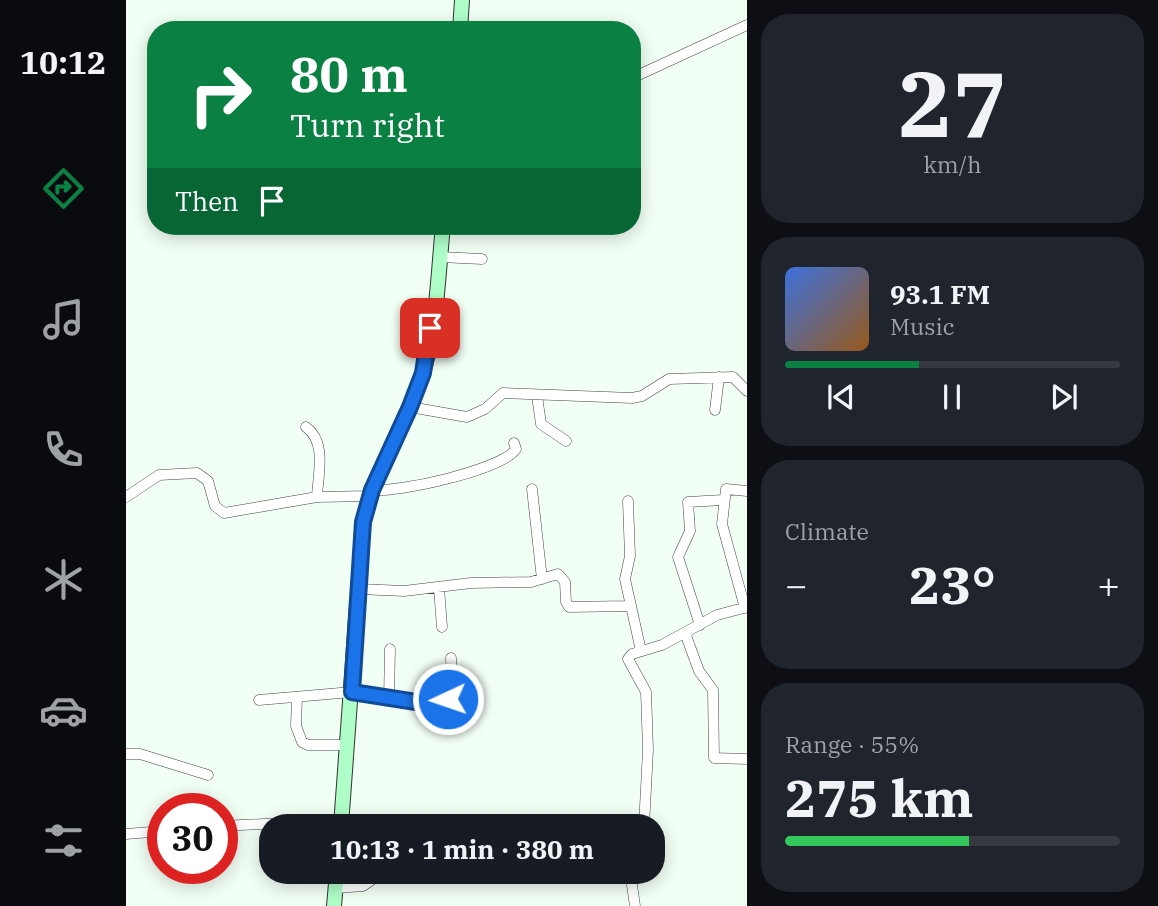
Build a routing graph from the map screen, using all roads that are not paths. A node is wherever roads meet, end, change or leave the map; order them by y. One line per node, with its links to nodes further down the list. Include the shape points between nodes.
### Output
1 (462, 0): 2 (street)
2 (461, 21)
3 (747, 25): 4 (street)
4 (641, 74)
5 (442, 235): 6 (street)
6 (440, 257): 7 (street); 11 (street, via 426,358)
7 (482, 259)
8 (719, 377): 9 (street, via 736,378); 10 (street, via 668,379 632,398); 12 (street)
9 (747, 391)
10 (537, 396): 11 (street, via 503,393 467,416); 14 (street, via 541,424)
11 (410, 407): 18 (street)
12 (715, 410)
13 (306, 427): 20 (street, via 319,443)
14 (566, 441)
15 (514, 443): 18 (street, via 516,449 510,457 473,474)
16 (532, 489): 23 (street)
17 (747, 491): 21 (street, via 727,488)
18 (371, 493): 20 (street); 25 (street, via 362,531)
19 (126, 497): 20 (street, via 159,475 197,473 208,481 215,506 224,513)
20 (317, 497)
21 (723, 500): 27 (street, via 722,524); 28 (street, via 688,502 690,531 678,557)
22 (628, 501): 26 (street)
23 (542, 579): 24 (street); 26 (street, via 558,574 564,578 566,602 572,608)
24 (439, 588): 25 (street); 29 (street)
25 (359, 589): 34 (street)
26 (628, 606): 32 (street)
27 (746, 608): 28 (street, via 723,612)
28 (700, 625): 30 (street)
29 (442, 627)
30 (685, 634): 32 (street); 40 (street, via 699,671 713,690 714,758)
31 (390, 649): 36 (street)
32 (641, 651): 43 (street, via 628,659 646,692)
33 (451, 658): 36 (street, via 451,699)
34 (352, 692): 35 (street); 36 (street); 38 (street)
35 (297, 697): 37 (street); 38 (street, via 296,726 302,742)
36 (389, 698)
37 (259, 700)
38 (348, 745): 42 (street)
39 (126, 754): 41 (street)
40 (747, 759)
41 (208, 775)
42 (342, 814)
43 (645, 814)
44 (259, 825): 45 (street)
45 (238, 826)
46 (147, 832): 47 (street)
47 (126, 834)
48 (336, 884): 51 (street)
49 (366, 884): 51 (street)
50 (632, 884): 53 (street)
51 (336, 888): 52 (street)
52 (334, 906)
53 (635, 906)

